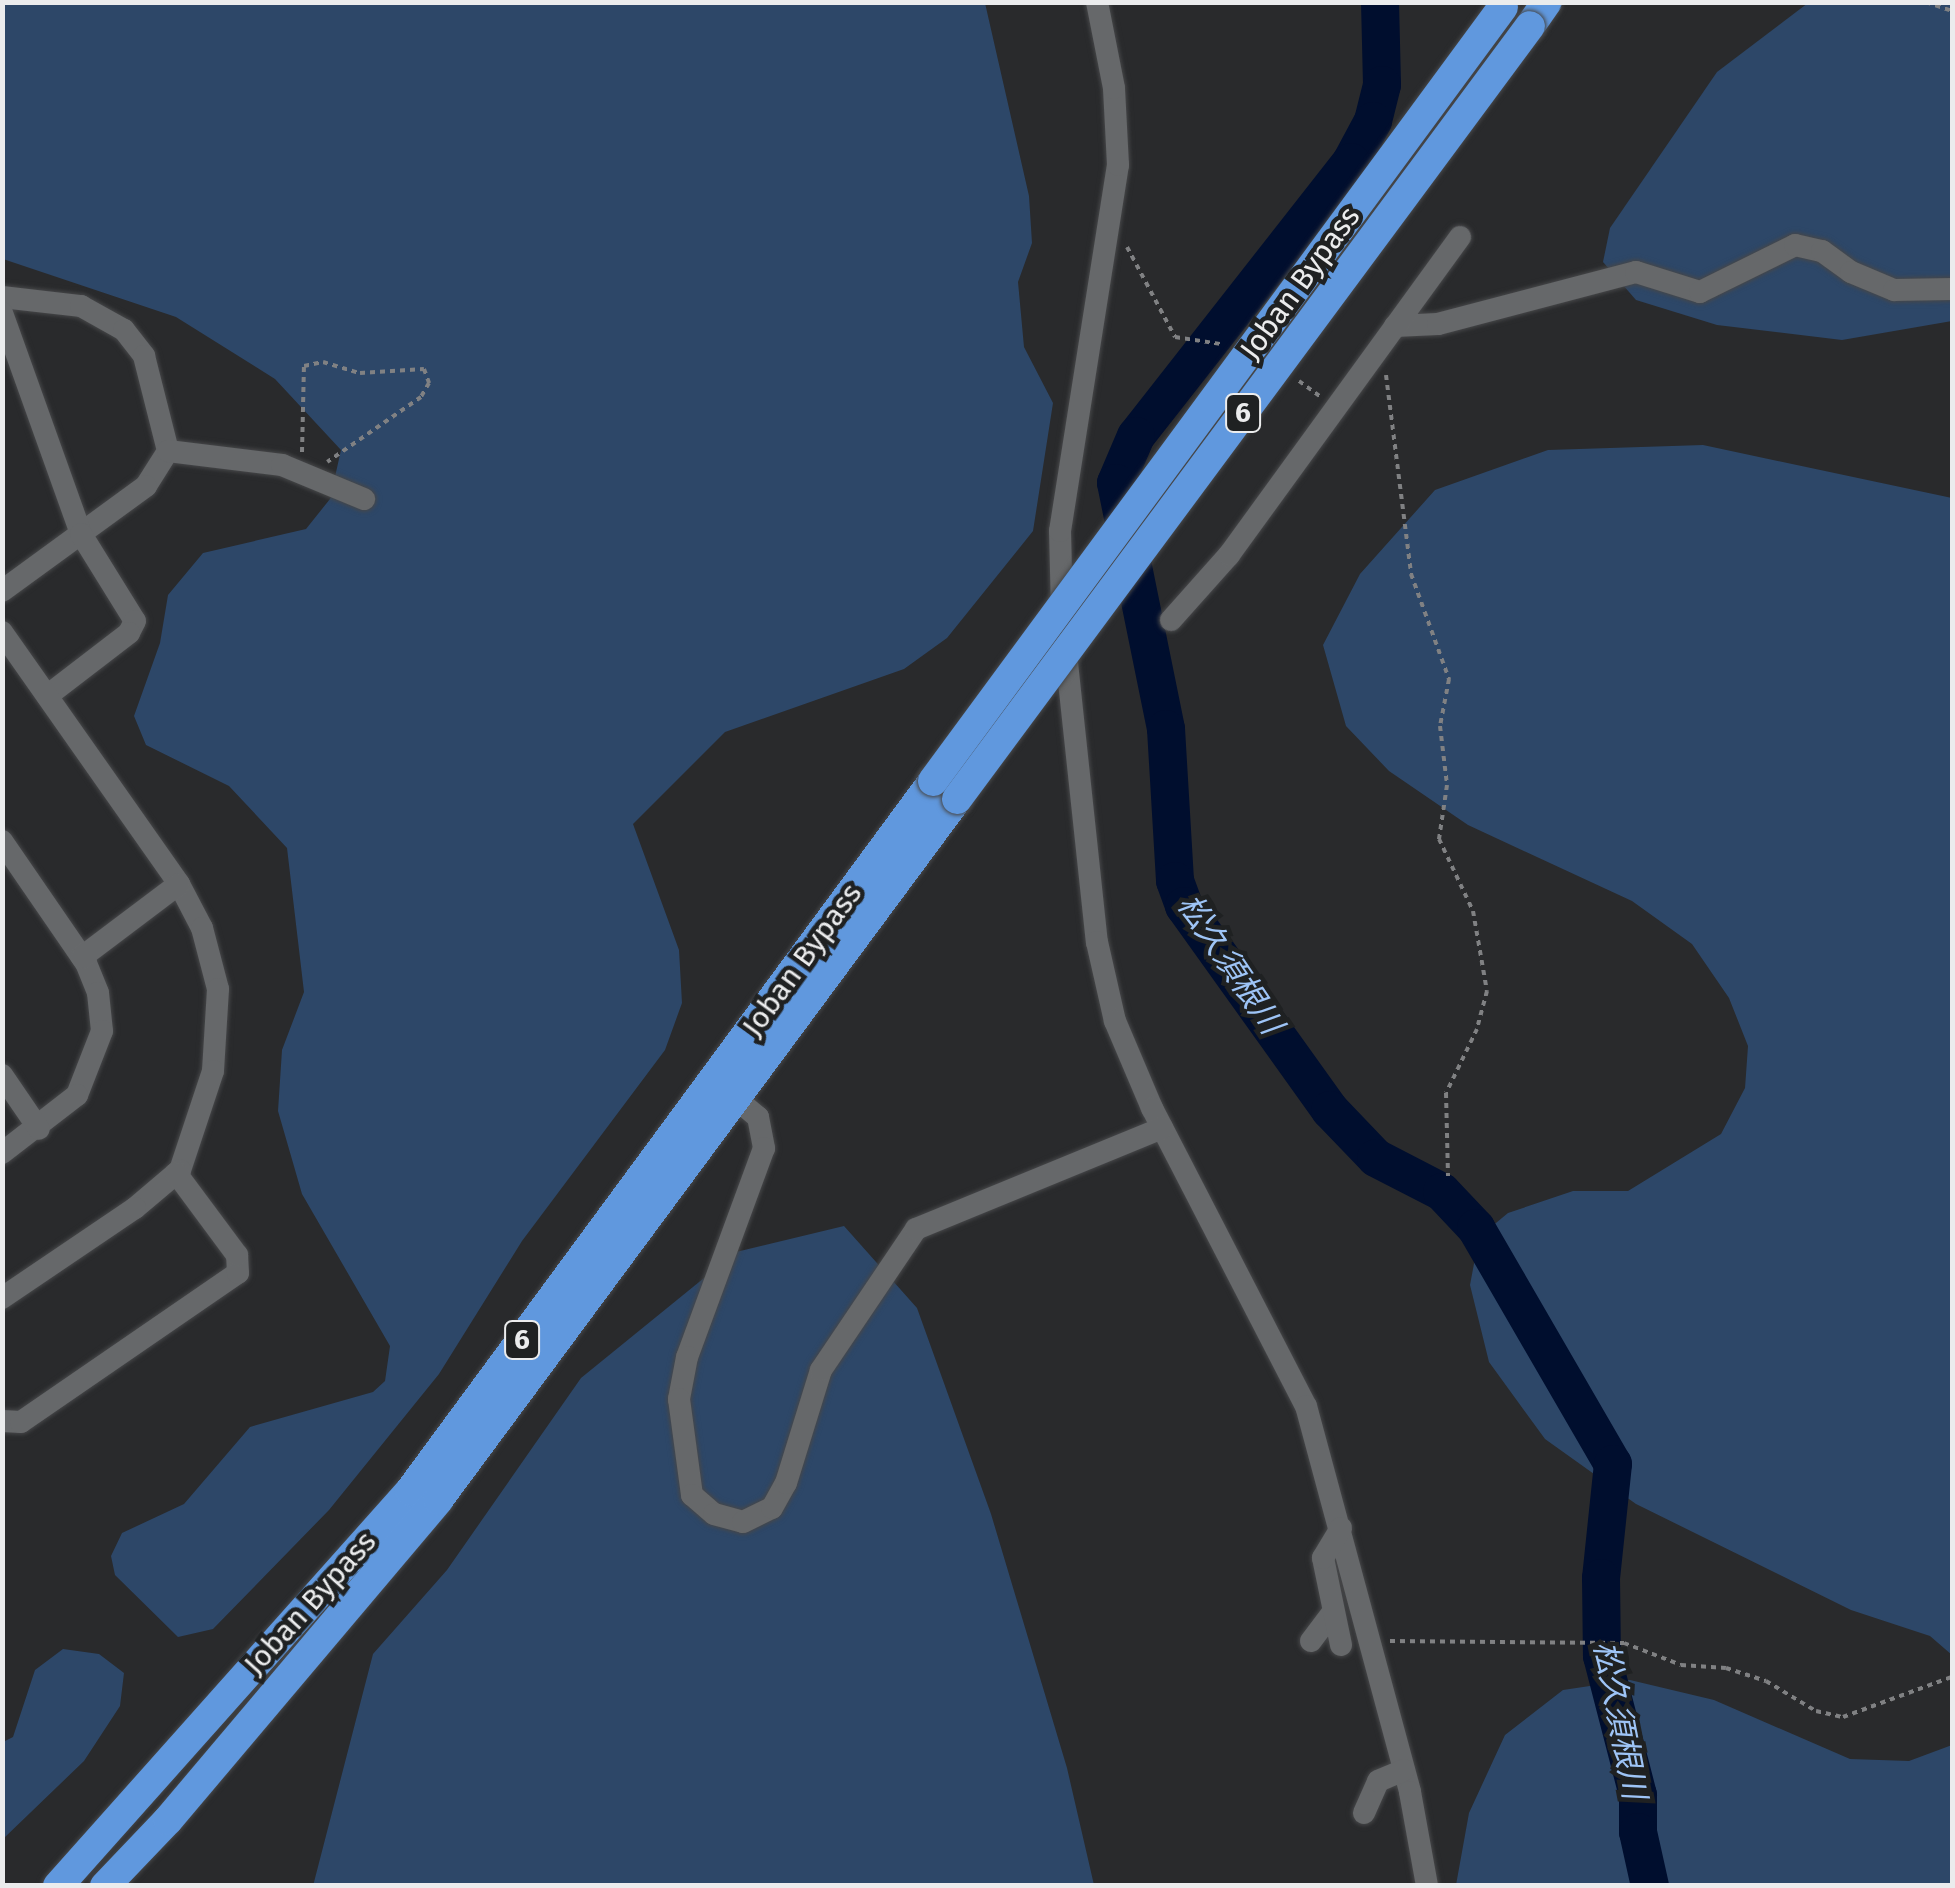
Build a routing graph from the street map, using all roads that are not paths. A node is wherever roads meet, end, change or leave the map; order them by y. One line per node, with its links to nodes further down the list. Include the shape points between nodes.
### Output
1 (1097, 2): 22 (street, via 1117,122 1112,238 1058,566 1098,942 1115,1021)
2 (1505, 5): 16 (highway, Joban Bypass / 6, bridge)
3 (1539, 14): 16 (highway, Joban Bypass / 6, bridge)
4 (1460, 237): 8 (street)
5 (1952, 290): 8 (street, via 1894,290 1850,272 1822,250 1794,245 1700,292 1636,272 1438,324)
6 (2, 297): 9 (street, via 81,306 124,330 144,356)
7 (2, 313): 11 (street)
8 (1395, 326): 13 (street, via 1229,555)
9 (168, 451): 10 (street, via 282,465); 11 (street, via 146,486)
10 (364, 499)
11 (81, 534): 12 (street); 15 (street, via 135,621 129,633)
12 (2, 591)
13 (1171, 620)
14 (2, 632): 15 (street)
15 (47, 696): 18 (street)
16 (945, 790): 21 (highway, Joban Bypass / 6); 34 (highway, Joban Bypass / 6, via 410,1491)
17 (2, 841): 19 (street)
18 (178, 884): 19 (street); 25 (street, via 202,928 218,989 206,1108)
19 (82, 957): 23 (street, via 98,993 100,1051 77,1095)
20 (2, 1074): 23 (street)
21 (735, 1098): 22 (street, via 758,1118 764,1148 687,1357 679,1399 692,1496 714,1514 743,1522 772,1508 821,1370 916,1228); 35 (highway, Joban Bypass / 6, via 438,1500 168,1820)
22 (1162, 1128): 28 (street, via 1293,1372)
23 (38, 1129): 24 (street)
24 (2, 1154)
25 (176, 1174): 26 (street); 27 (street, via 237,1254 238,1273 21,1422)
26 (2, 1298)
27 (2, 1421)
28 (1341, 1528): 29 (street, via 1323,1558); 32 (street)
29 (1333, 1612): 30 (street); 31 (street)
30 (1310, 1641)
31 (1340, 1645)
32 (1404, 1770): 33 (street, via 1378,1781); 36 (street)
33 (1364, 1813)
34 (60, 1880)
35 (104, 1886)
36 (1427, 1886)

